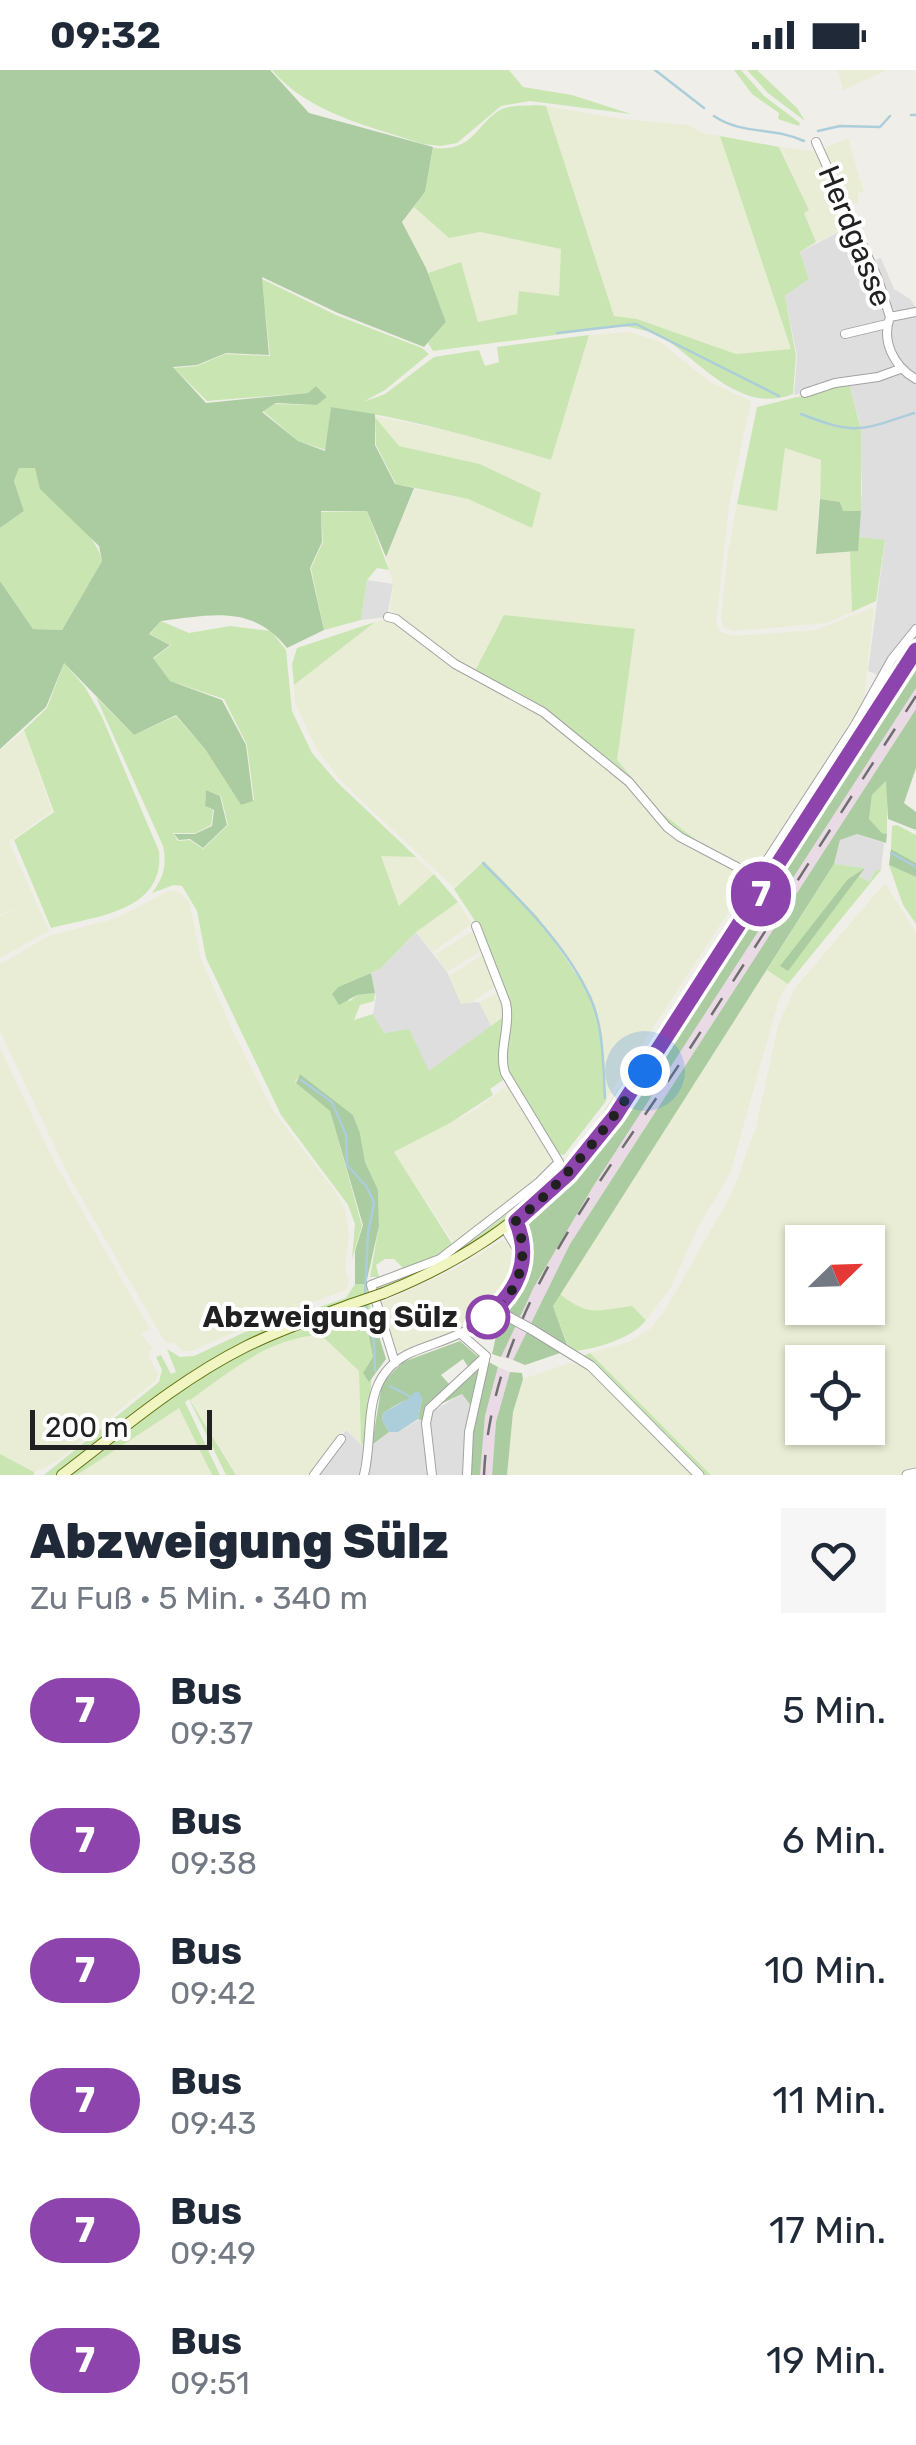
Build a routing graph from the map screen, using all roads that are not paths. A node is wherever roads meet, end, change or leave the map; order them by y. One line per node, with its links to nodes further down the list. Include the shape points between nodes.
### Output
1 (816, 142): 3 (street, Herdgasse, via 878,279)
2 (916, 312): 3 (street)
3 (888, 320): 4 (street); 5 (street, Herdgasse, via 892,357)
4 (845, 334)
5 (900, 368): 6 (street); 8 (street)
6 (916, 378): 7 (street)
7 (916, 390)
8 (805, 393)
9 (388, 617): 10 (street, via 542,712 630,782 667,827 756,877)
10 (916, 628)
11 (916, 650): 13 (main road, via 615,1116 568,1174)
12 (476, 926): 18 (street, via 509,1016 505,1074 559,1162 440,1259 371,1285)
13 (510, 1224): 14 (street, via 524,1250 520,1273); 21 (main road, bridge, via 453,1262 280,1331 212,1366)
14 (496, 1310): 15 (street); 26 (street, bridge, via 591,1366)
15 (474, 1326): 16 (street)
16 (457, 1335): 17 (street); 18 (street)
17 (486, 1356): 24 (street, via 429,1410); 25 (street)
18 (395, 1363): 23 (street, via 374,1394)
19 (342, 1439): 22 (street)
20 (916, 1473): 27 (street)
21 (62, 1475)
22 (314, 1475)
23 (364, 1475)
24 (432, 1475)
25 (467, 1475)
26 (699, 1475)
27 (907, 1475)

